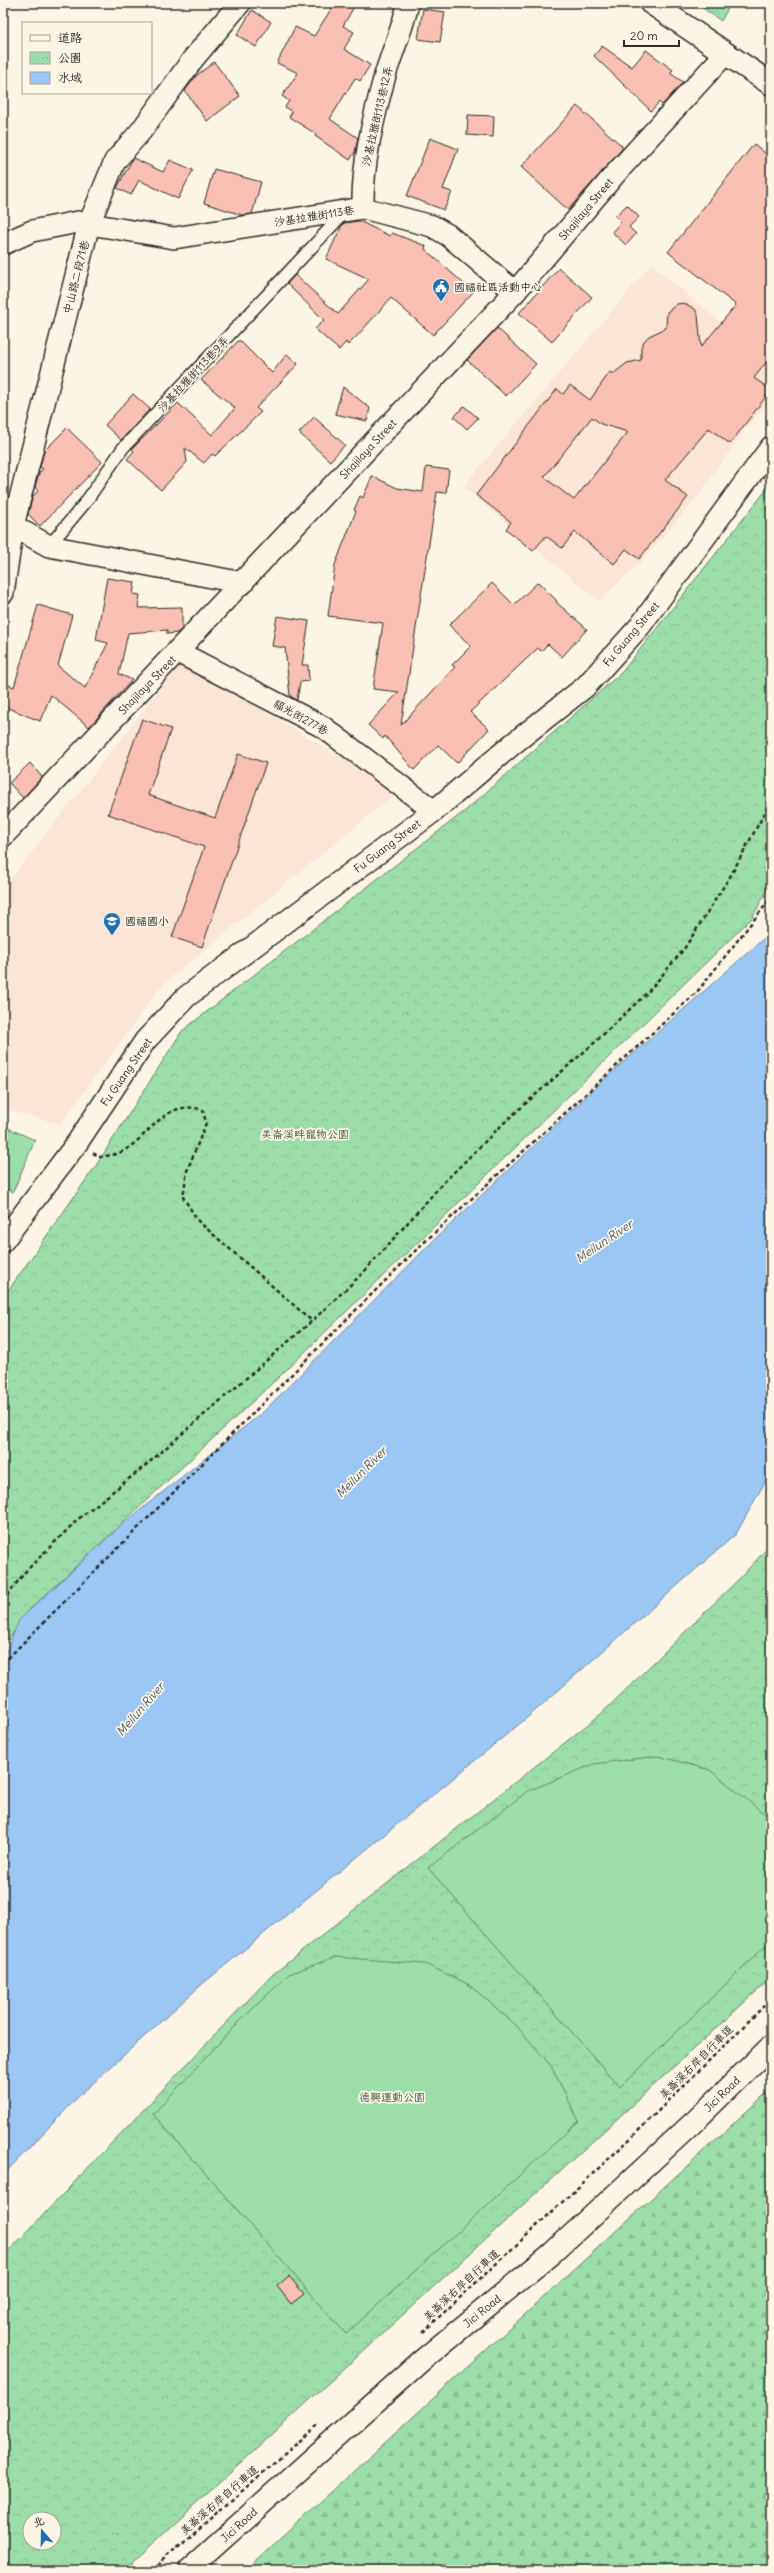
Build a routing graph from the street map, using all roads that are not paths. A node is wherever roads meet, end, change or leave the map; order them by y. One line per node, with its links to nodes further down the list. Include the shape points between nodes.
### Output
1 (240, 3): 7 (street, 中山路二段71巷, via 193,59 141,131 115,161)
2 (408, 3): 6 (street, 沙基拉雅街113巷12弄, via 384,78)
3 (654, 4): 4 (street)
4 (725, 54): 5 (street); 9 (street, Shajilaya Street, via 616,173)
5 (771, 84)
6 (355, 209): 7 (street, 沙基拉雅街113巷, via 174,238); 9 (street, 沙基拉雅街113巷, via 432,226 448,235); 12 (lane, 沙基拉雅街113巷9弄, via 123,448 85,503)
7 (89, 224): 8 (street, 沙基拉雅街113巷, via 69,223 32,231); 11 (street, 中山路二段71巷)
8 (3, 244)
9 (515, 292): 13 (street, Shajilaya Street)
10 (771, 447): 16 (street, Fu Guang Street, via 640,626 585,687)
11 (8, 527): 12 (street); 14 (street, 中山路二段71巷)
12 (48, 546): 13 (street)
13 (243, 584): 15 (street, Shajilaya Street)
14 (3, 593)
15 (178, 652): 16 (street, 福光街277巷, via 323,727); 17 (street, Shajilaya Street)
16 (434, 811): 18 (street, Fu Guang Street, via 186,997 145,1041 77,1143)
17 (3, 836)
18 (3, 1242)
19 (771, 2046): 20 (street, Jici Road, via 696,2120 551,2254 420,2362)
20 (188, 2570)

